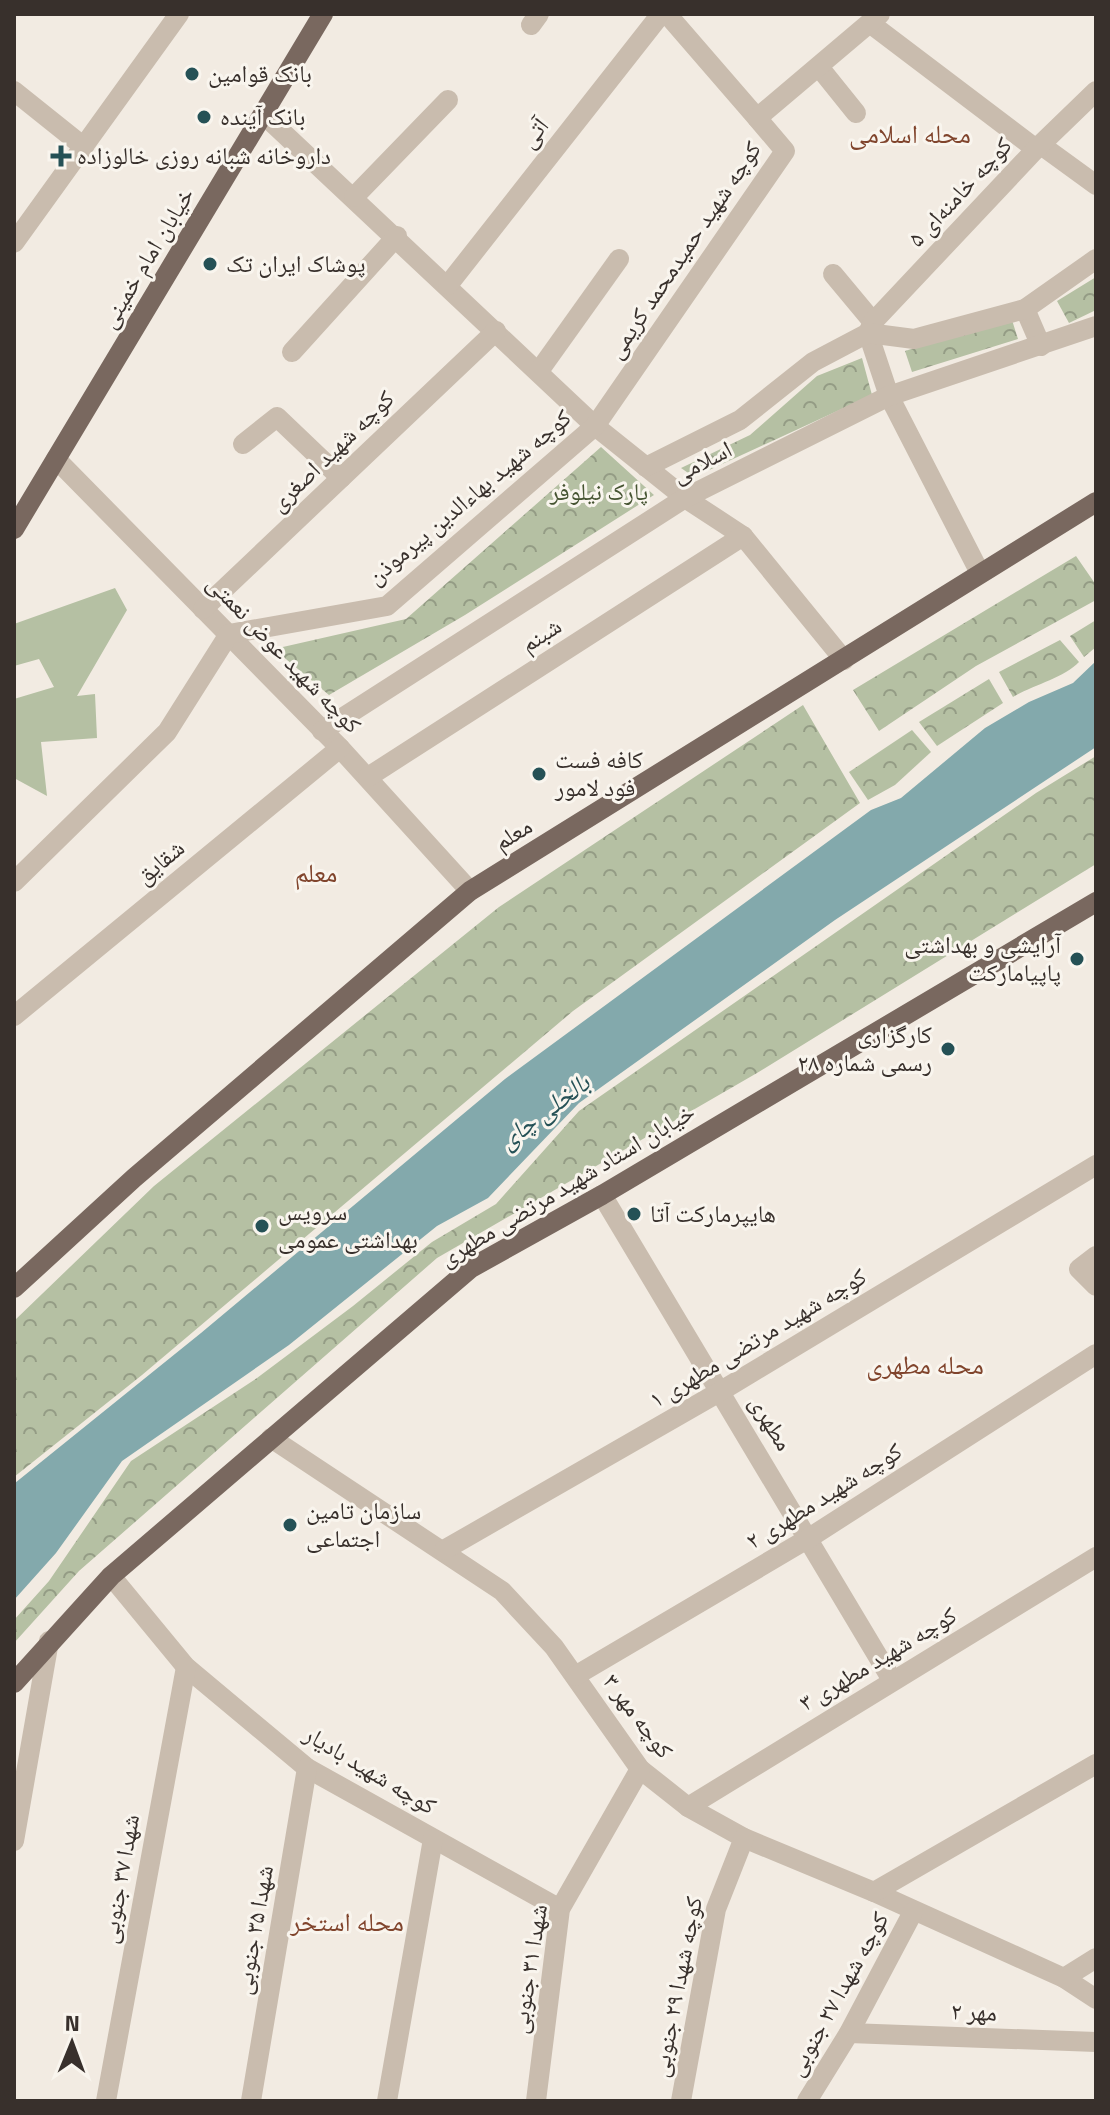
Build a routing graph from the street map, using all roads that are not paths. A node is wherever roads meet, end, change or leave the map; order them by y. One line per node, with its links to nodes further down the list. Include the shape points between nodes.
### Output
1 (179, 14): 13 (street)
2 (323, 14): 11 (main road, خیابان امام خمینی)
3 (661, 14): 22 (street, آتی)
4 (667, 14): 12 (street)
5 (876, 19): 6 (street, کوچه شهید حمیدمحمد کریمی); 14 (street)
6 (819, 67): 10 (street); 12 (street, کوچه شهید حمیدمحمد کریمی)
7 (14, 91): 13 (street)
8 (1096, 91): 14 (street, کوچه خامنه‌ای ۵)
9 (448, 100): 16 (street)
10 (856, 113)
11 (263, 114): 16 (street); 33 (main road, خیابان امام خمینی)
12 (757, 118): 31 (street, کوچه شهید حمیدمحمد کریمی, via 785,151)
13 (84, 147): 18 (street)
14 (1038, 147): 15 (street); 25 (street, کوچه خامنه‌ای ۵)
15 (1096, 185)
16 (354, 197): 17 (street)
17 (397, 236): 22 (street); 28 (street)
18 (14, 243)
19 (619, 259): 29 (street)
20 (1096, 259): 23 (street)
21 (833, 274): 25 (street)
22 (448, 285): 26 (street)
23 (1025, 309): 25 (street, via 914,339); 27 (street)
24 (1096, 326): 27 (street, اسلامی)
25 (870, 328): 30 (street); 34 (street, کوچه خامنه‌ای ۵, via 813,362 740,420)
26 (496, 331): 29 (street); 35 (street, کوچه شهید اصغری)
27 (1041, 346): 30 (street, اسلامی)
28 (292, 352)
29 (539, 371): 31 (street)
30 (889, 396): 36 (street, اسلامی); 40 (street)
31 (595, 426): 34 (street); 42 (street, کوچه شهید بهاءالدین پیرموذن, via 387,606)
32 (243, 444): 35 (street, via 277,417)
33 (56, 459): 38 (main road, خیابان امام خمینی); 41 (street, کوچه شهید عوض نعمتی)
34 (646, 467): 36 (street)
35 (341, 478): 41 (street, کوچه شهید اصغری)
36 (685, 498): 39 (street); 44 (street, اسلامی)
37 (1096, 502): 40 (main road, معلم)
38 (14, 529)
39 (743, 536): 43 (street); 46 (street, شبنم)
40 (980, 573): 43 (main road, معلم)
41 (203, 609): 42 (street, کوچه شهید عوض نعمتی)
42 (229, 634): 44 (street, کوچه شهید عوض نعمتی); 47 (street, via 167,732)
43 (844, 660): 48 (main road, معلم)
44 (322, 731): 45 (street, کوچه شهید عوض نعمتی)
45 (340, 748): 46 (street, کوچه شهید عوض نعمتی); 50 (street, شقایق)
46 (368, 777): 48 (street, کوچه شهید عوض نعمتی)
47 (14, 882)
48 (470, 891): 55 (main road, معلم, via 134,1178)
49 (1096, 902): 52 (main road, خیابان استاد شهید مرتضی مطهری)
50 (14, 1016)
51 (1096, 1165): 57 (street, کوچه شهید مرتضی مطهری ۱)
52 (602, 1195): 57 (street, مطهری); 58 (main road, خیابان استاد شهید مرتضی مطهری, via 471,1268)
53 (1096, 1256): 54 (street, via 1079,1269)
54 (1096, 1286)
55 (14, 1288)
56 (1096, 1354): 59 (street, کوچه شهید مطهری ۲)
57 (721, 1391): 59 (street, مطهری); 60 (street, کوچه شهید مرتضی مطهری ۱)
58 (271, 1438): 60 (street, کوچه مهر ۳); 62 (main road, خیابان استاد شهید مرتضی مطهری)
59 (809, 1538): 65 (street, کوچه شهید مطهری ۲); 66 (street, مطهری)
60 (444, 1550): 65 (street, کوچه مهر ۳, via 527,1614)
61 (1096, 1557): 66 (street, کوچه شهید مطهری ۳)
62 (111, 1576): 63 (main road, خیابان استاد شهید مرتضی مطهری); 64 (street, کوچه شهید بادیار)
63 (49, 1641): 67 (main road, خیابان استاد شهید مرتضی مطهری); 74 (street)
64 (186, 1667): 69 (street, کوچه شهید بادیار); 83 (street, شهدا ۳۷ جنوبی)
65 (575, 1676): 70 (street, کوچه مهر ۳)
66 (892, 1680): 71 (street, کوچه شهید مطهری ۳)
67 (14, 1683)
68 (1096, 1764): 75 (street)
69 (307, 1768): 73 (street, کوچه شهید بادیار); 84 (street, شهدا ۳۵ جنوبی)
70 (640, 1769): 71 (street, کوچه مهر ۳); 76 (street, شهدا ۳۱ جنوبی)
71 (688, 1807): 72 (street, کوچه مهر ۳)
72 (744, 1838): 75 (street, کوچه مهر ۳); 87 (street, کوچه شهدا ۲۹ جنوبی, via 716,1909)
73 (433, 1839): 76 (street, کوچه شهید بادیار); 85 (street)
74 (14, 1841)
75 (874, 1892): 77 (street, کوچه مهر ۳)
76 (560, 1909): 86 (street, شهدا ۳۱ جنوبی)
77 (913, 1912): 79 (street, کوچه مهر ۳); 81 (street, کوچه شهدا ۲۷ جنوبی)
78 (1096, 1958): 79 (street)
79 (1064, 1978): 80 (street, کوچه مهر ۳)
80 (1096, 1999)
81 (849, 2033): 82 (street, مهر ۲); 88 (street, کوچه شهدا ۲۷ جنوبی)
82 (1096, 2042)
83 (106, 2101)
84 (251, 2101)
85 (387, 2101)
86 (536, 2101)
87 (681, 2101)
88 (807, 2101)

